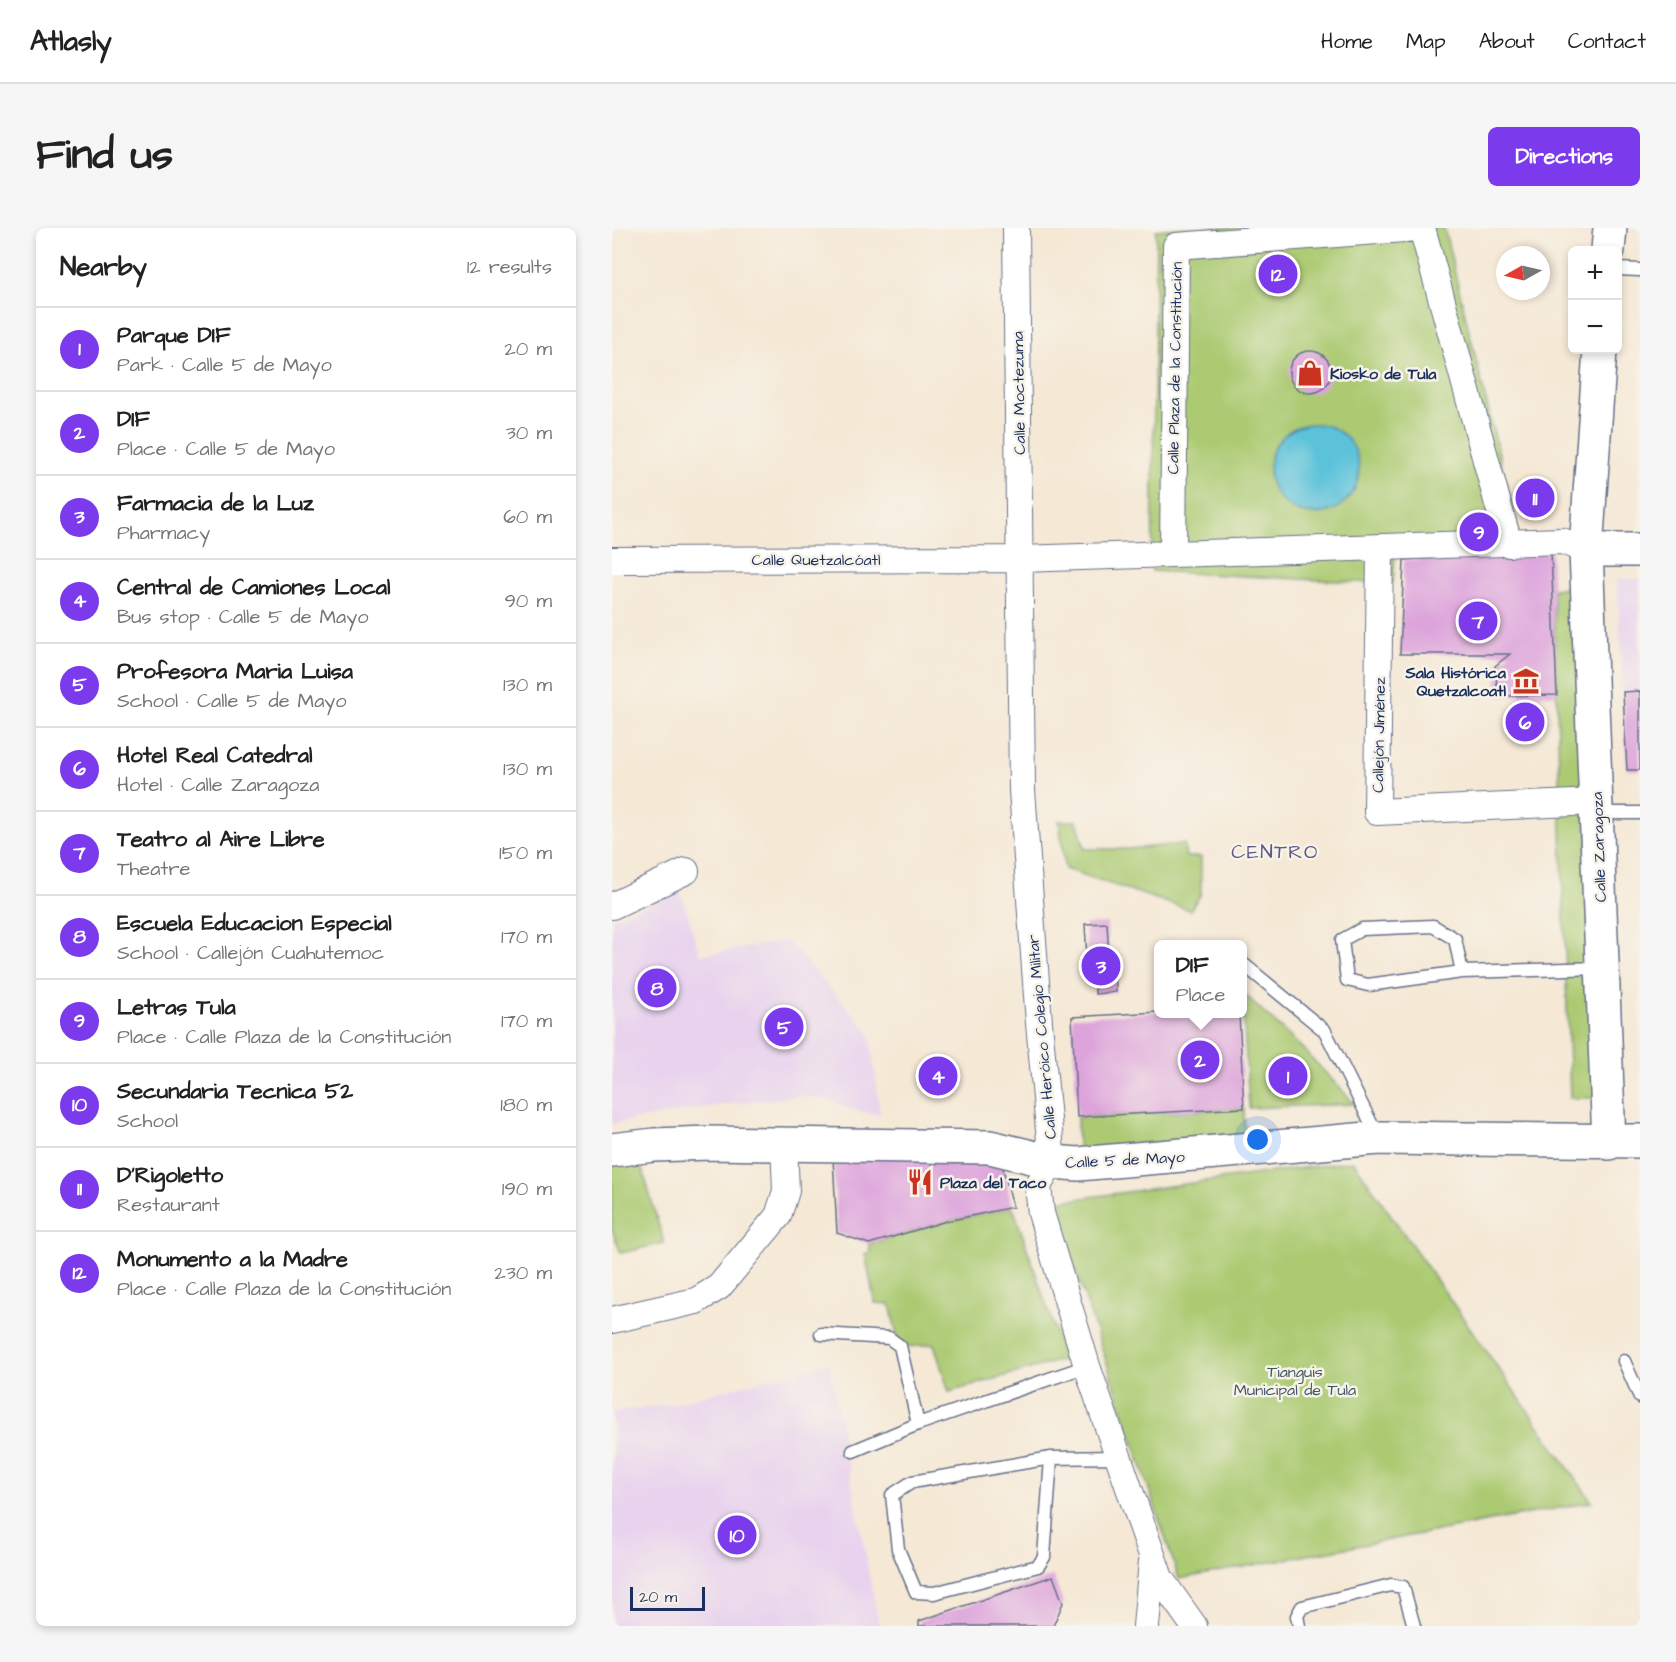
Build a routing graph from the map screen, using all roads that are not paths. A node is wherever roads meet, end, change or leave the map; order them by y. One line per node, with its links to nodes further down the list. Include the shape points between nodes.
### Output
1 (1016, 228): 14 (street, Calle Moctezuma)
2 (1420, 228): 4 (street, Calle Plaza de la Constitución); 9 (street, Calle Plaza de la Constitución)
3 (1610, 228): 5 (street)
4 (1302, 232): 13 (street, Calle Plaza de la Constitución, via 1176,246)
5 (1608, 246)
6 (1622, 269): 7 (lane)
7 (1640, 270)
8 (1600, 354): 11 (street, Calle Zaragoza)
9 (1509, 544): 10 (street); 11 (street, via 1562,541)
10 (1380, 547): 13 (street); 16 (street, Callejón Jiménez, via 1377,812)
11 (1586, 550): 12 (street); 16 (street, Calle Zaragoza)
12 (1640, 550)
13 (1173, 552): 14 (street)
14 (1020, 559): 15 (street, Calle Quetzalcóatl); 27 (street, Calle Heróico Colegio Militar, via 1022,790)
15 (612, 560)
16 (1596, 808): 17 (lane); 21 (street, Calle Zaragoza)
17 (1640, 813)
18 (686, 871): 19 (street)
19 (612, 906)
20 (1247, 967): 23 (lane, via 1325,1031)
21 (1602, 968): 22 (lane); 24 (street, Calle Zaragoza)
22 (1462, 972): 22 (lane, via 1368,985 1347,980 1342,940 1362,929 1433,926 1455,939)
23 (1379, 1138): 24 (street, Calle 5 de Mayo); 27 (street, Calle 5 de Mayo, via 1078,1164)
24 (1624, 1142)
25 (784, 1143): 26 (street, Calle 5 de Mayo, via 654,1144); 27 (street, Calle 5 de Mayo, via 990,1147); 28 (street, via 786,1191 778,1215 718,1287 696,1301)
26 (612, 1150)
27 (1052, 1162): 31 (street, Calle Heróico Colegio Militar, via 1038,1186 1041,1213)
28 (612, 1320)
29 (821, 1334): 33 (lane, via 889,1338 900,1346)
30 (1624, 1361): 32 (lane)
31 (1087, 1366): 33 (lane); 35 (street, Calle Heróico Colegio Militar)
32 (1640, 1397)
33 (918, 1424): 34 (lane)
34 (854, 1450)
35 (1119, 1457): 36 (lane); 37 (street, Calle Heróico Colegio Militar)
36 (1051, 1458): 36 (lane, via 912,1482 892,1495 898,1549 916,1592 934,1593 1038,1566 1044,1557)
37 (1152, 1556): 38 (street); 39 (street, Calle Heróico Colegio Militar, via 1160,1578)
38 (1146, 1626)
39 (1194, 1626)
40 (1299, 1626): 41 (lane, via 1297,1616 1302,1607 1391,1585 1403,1587)
41 (1414, 1626)

